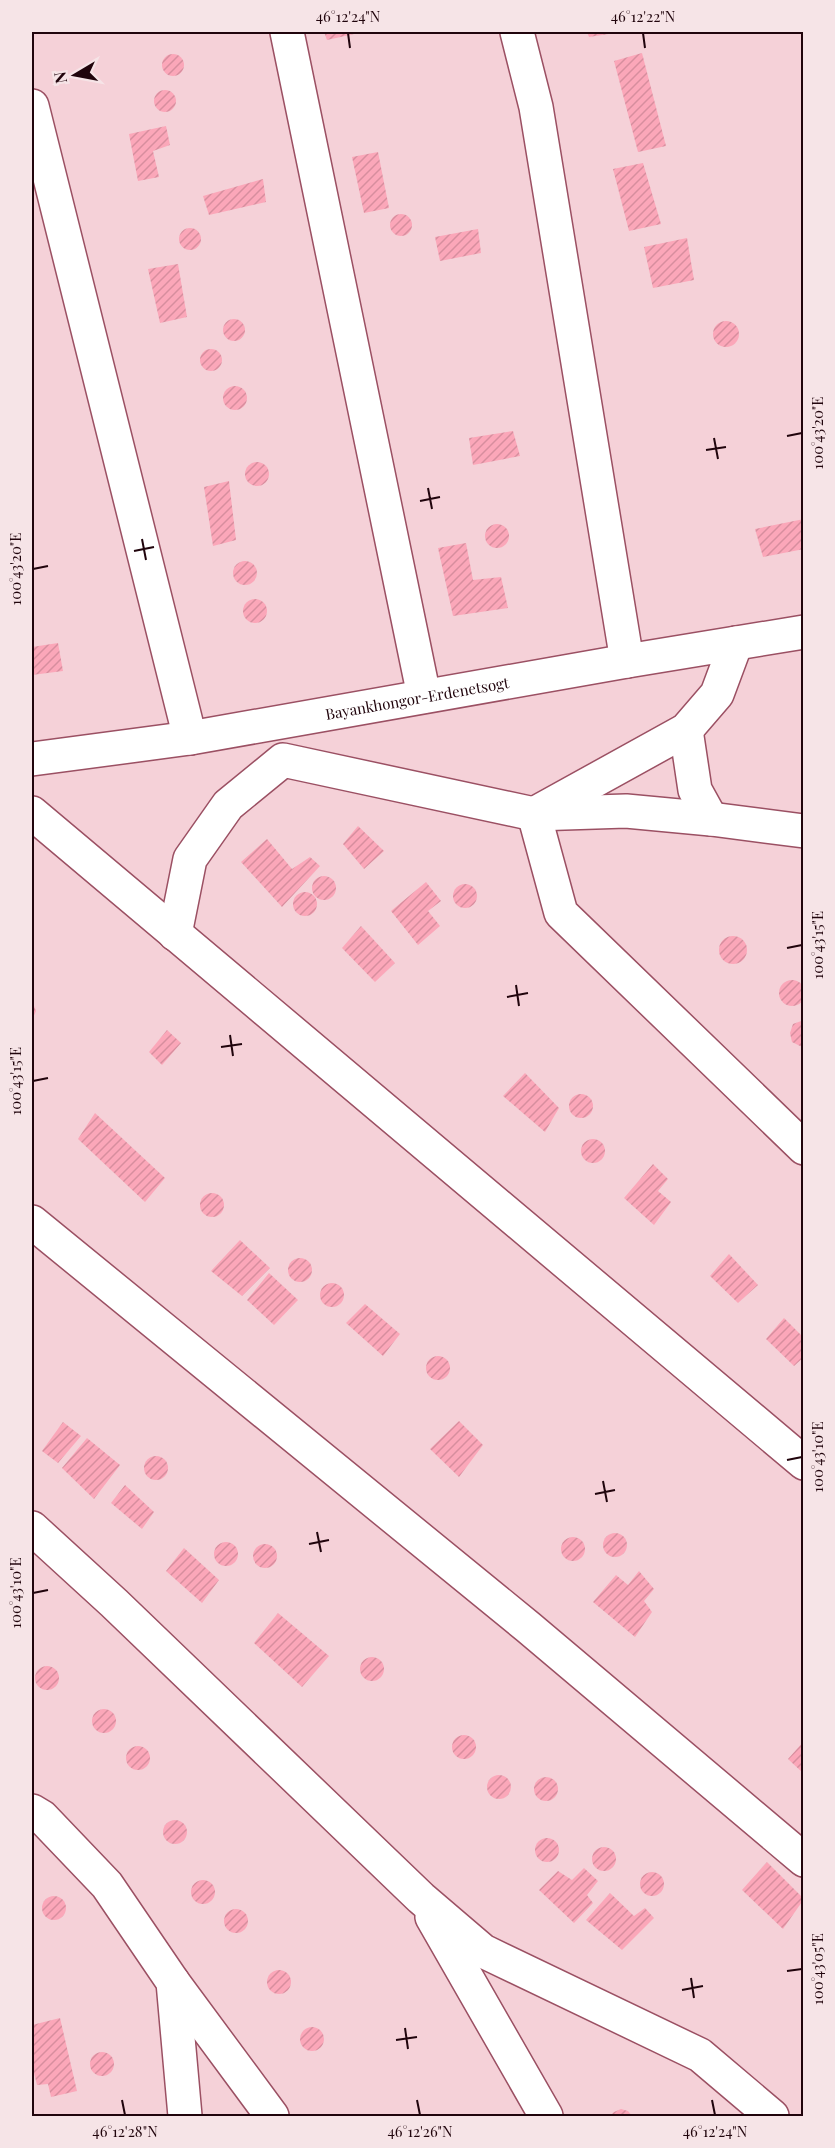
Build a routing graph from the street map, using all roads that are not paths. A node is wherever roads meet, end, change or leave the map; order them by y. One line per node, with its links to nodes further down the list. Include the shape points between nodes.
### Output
1 (287, 32): 7 (street)
2 (517, 32): 6 (street, via 536,107)
3 (32, 106): 9 (street)
4 (804, 632): 5 (street, Bayankhongor-Erdenetsogt)
5 (736, 643): 6 (street, Bayankhongor-Erdenetsogt); 8 (street, via 717,694)
6 (627, 661): 7 (street, Bayankhongor-Erdenetsogt)
7 (424, 696): 9 (street, Bayankhongor-Erdenetsogt)
8 (686, 730): 12 (street); 13 (street, via 695,790)
9 (190, 738): 10 (street, Bayankhongor-Erdenetsogt)
10 (32, 759)
11 (32, 813): 15 (street)
12 (534, 814): 13 (street, via 626,811); 15 (street, via 283,759 228,805 190,859); 16 (street, via 561,913)
13 (711, 819): 14 (street)
14 (804, 831)
15 (175, 934): 18 (street)
16 (804, 1148)
17 (32, 1222): 21 (street, via 528,1627)
18 (804, 1463)
19 (32, 1528): 22 (street)
20 (32, 1811): 23 (street, via 107,1885)
21 (804, 1860)
22 (420, 1898): 26 (street); 27 (street, via 483,1951 700,2055)
23 (173, 1982): 24 (street); 25 (street)
24 (185, 2116)
25 (272, 2116)
26 (546, 2116)
27 (772, 2116)

